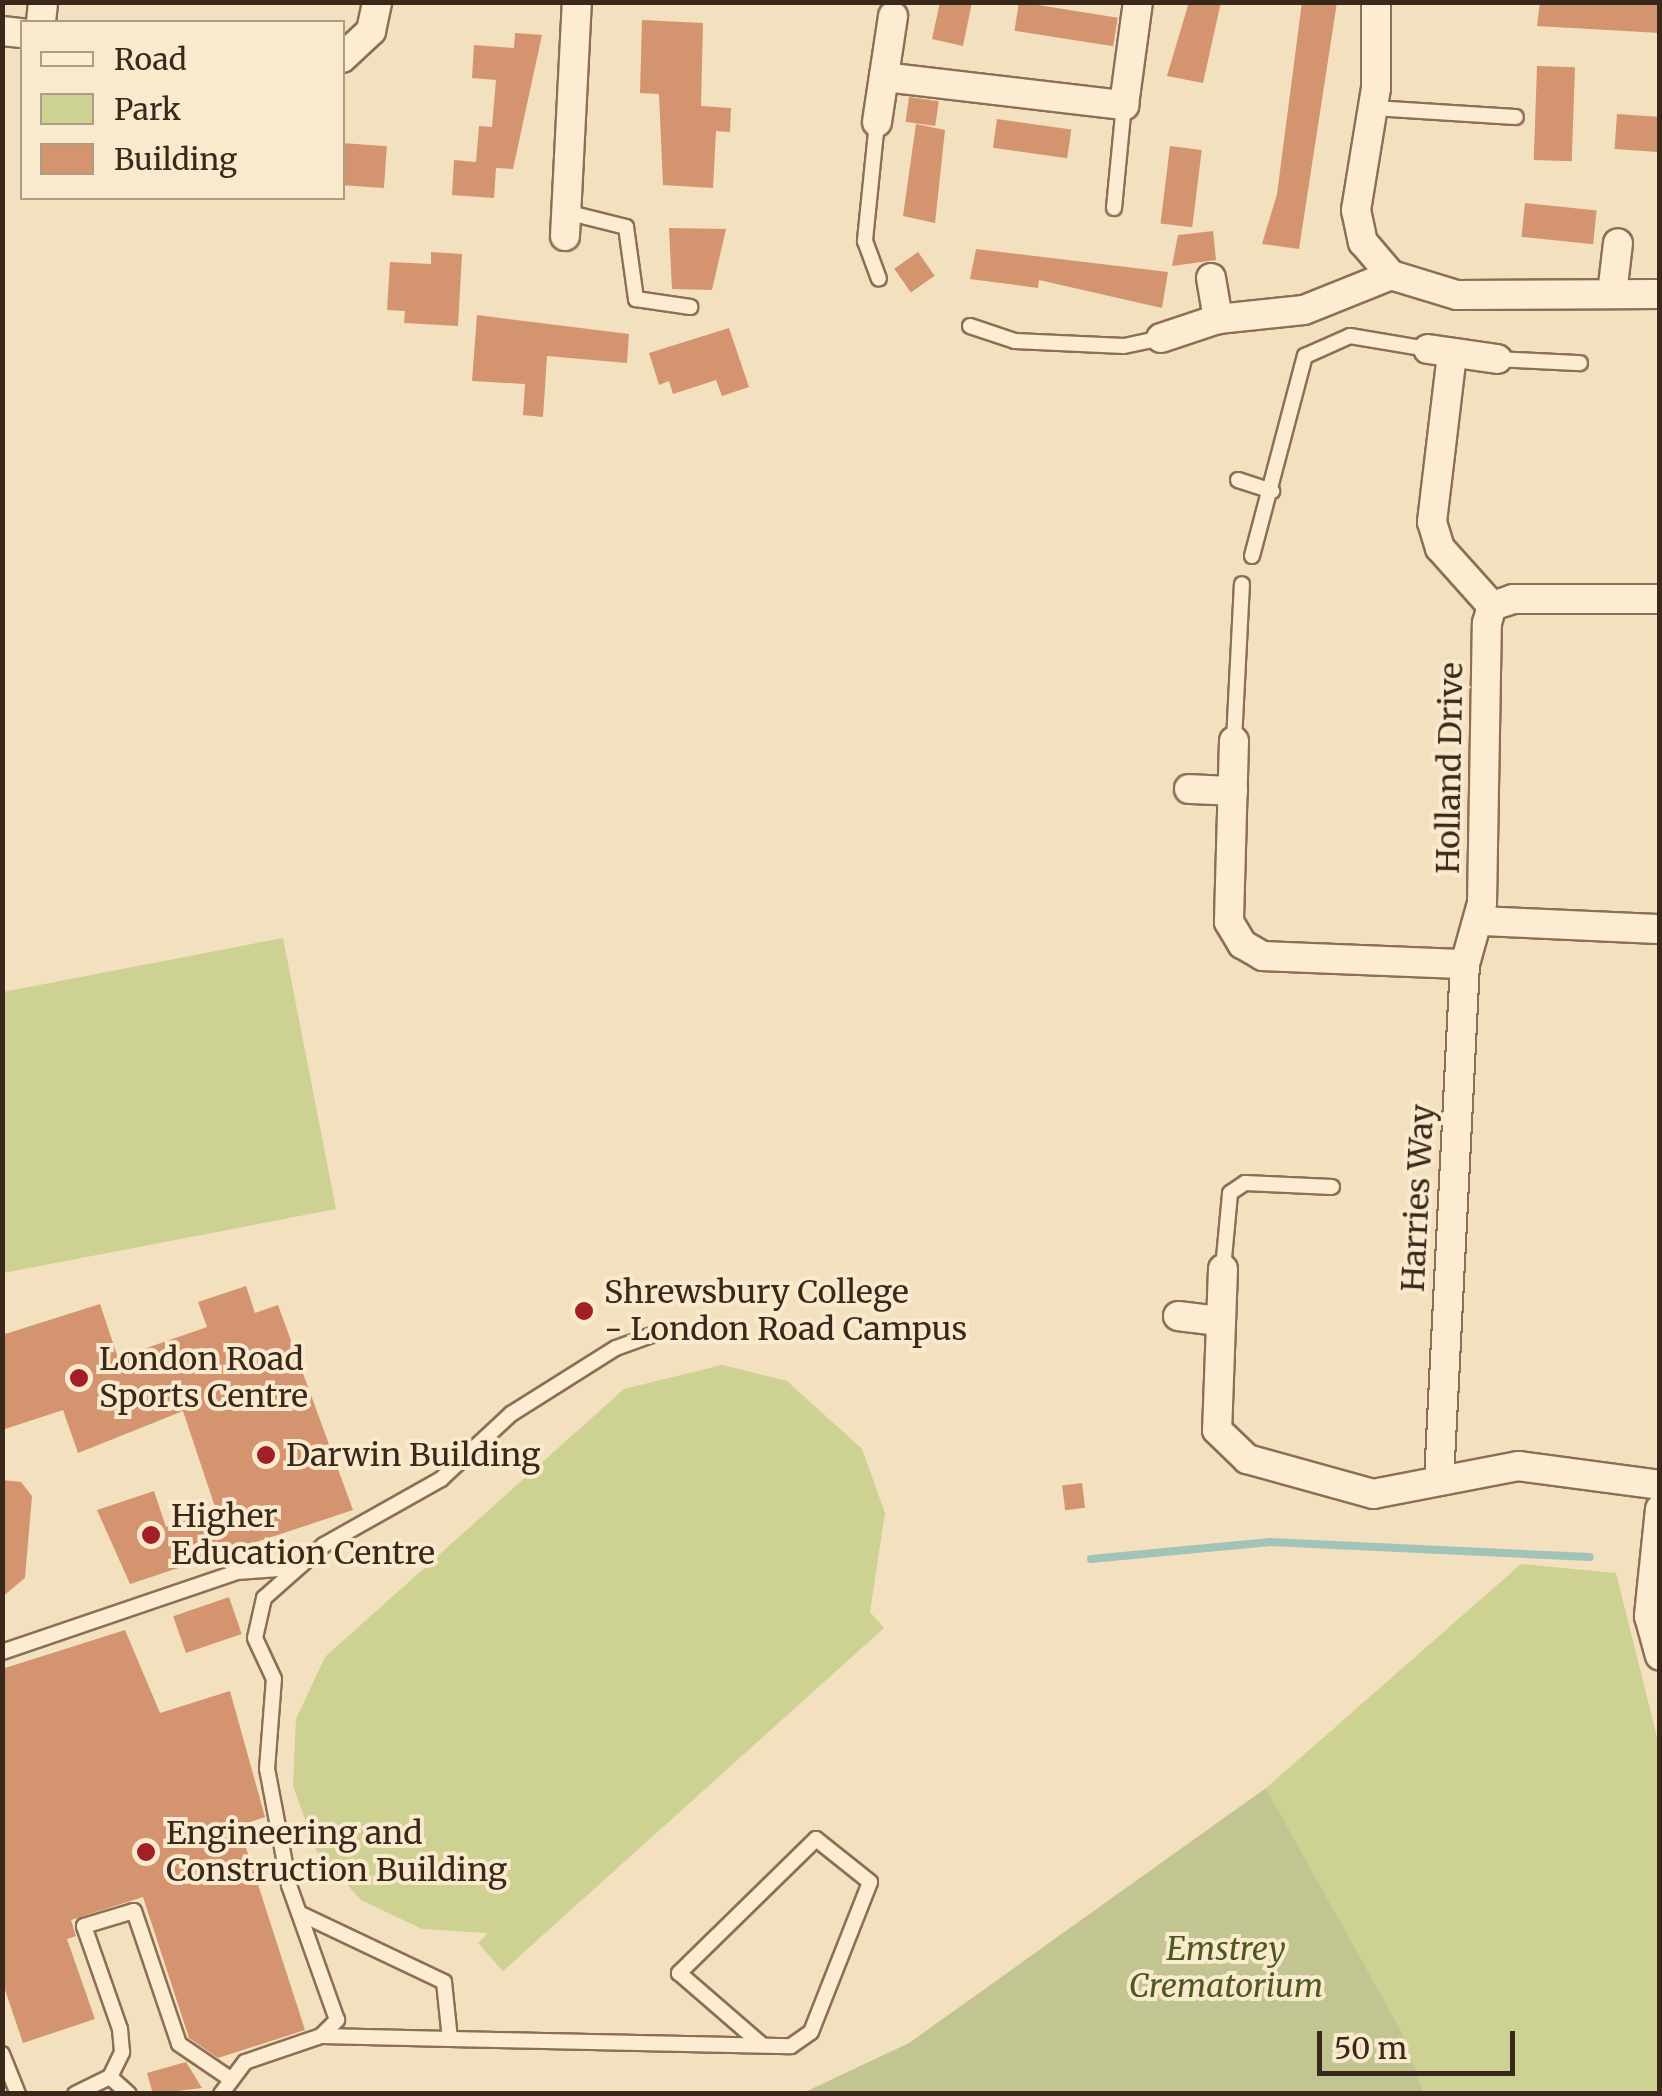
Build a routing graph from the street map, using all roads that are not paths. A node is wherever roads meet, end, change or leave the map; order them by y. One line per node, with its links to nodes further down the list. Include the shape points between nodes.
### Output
1 (377, 2): 6 (street, via 371,31)
2 (577, 2): 13 (street)
3 (1138, 2): 8 (street)
4 (1376, 2): 9 (street)
5 (894, 16): 7 (street)
6 (345, 55)
7 (884, 77): 8 (street); 11 (street)
8 (1124, 105): 12 (lane)
9 (1372, 108): 10 (lane); 15 (street, via 1356,210 1364,242)
10 (1516, 118)
11 (877, 122): 17 (lane, via 865,242)
12 (1114, 208)
13 (565, 224): 20 (lane, via 626,227 636,299)
14 (1618, 243): 18 (street)
15 (1391, 275): 18 (street, via 1457,294); 21 (street, via 1304,310)
16 (1211, 278): 21 (street)
17 (879, 279)
18 (1612, 294): 19 (street)
19 (1660, 294)
20 (690, 307)
21 (1218, 319): 23 (street)
22 (970, 326): 23 (lane, via 1015,341 1124,346)
23 (1161, 338)
24 (1440, 351): 25 (street); 28 (lane, via 1350,336 1317,345 1305,356); 32 (street, via 1432,522 1440,548)
25 (1497, 359): 26 (lane)
26 (1580, 362)
27 (1238, 480): 28 (lane)
28 (1272, 491): 29 (lane)
29 (1252, 556)
30 (1242, 584): 33 (lane)
31 (1660, 598): 32 (street)
32 (1492, 606): 36 (street, Holland Drive)
33 (1234, 741): 35 (street)
34 (1189, 789): 35 (street)
35 (1233, 791): 38 (street, via 1230,922 1242,944 1263,956)
36 (1481, 922): 37 (street); 38 (street, Harries Way)
37 (1660, 929)
38 (1464, 964): 44 (street, Harries Way)
39 (1332, 1188): 40 (lane, via 1245,1182 1230,1194)
40 (1223, 1269): 42 (street)
41 (1178, 1316): 42 (street)
42 (1219, 1322): 44 (street, via 1216,1430 1247,1459 1347,1492)
43 (671, 1328): 47 (lane, via 608,1352 511,1414 415,1498)
44 (1439, 1480): 45 (street, via 1518,1466)
45 (1660, 1485)
46 (1660, 1508): 49 (street, via 1649,1616)
47 (294, 1568): 48 (lane, via 238,1572); 50 (lane, via 264,1598 256,1638 274,1679 262,1743)
48 (2, 1652)
49 (1660, 1656)
50 (301, 1914): 51 (lane, via 335,2007 337,2020); 52 (lane, via 444,1982)
51 (320, 2036): 52 (lane); 56 (lane, via 245,2062)
52 (450, 2039): 53 (lane)
53 (762, 2045): 53 (lane, via 790,2046 811,2032 870,1882 816,1839 679,1973)
54 (2, 2054): 57 (lane)
55 (110, 2076): 56 (lane, via 122,2052 120,2029 84,1926 134,1911 179,2044); 58 (lane); 59 (lane)
56 (228, 2078): 60 (lane)
57 (18, 2094)
58 (75, 2094)
59 (129, 2094)
60 (221, 2094)

